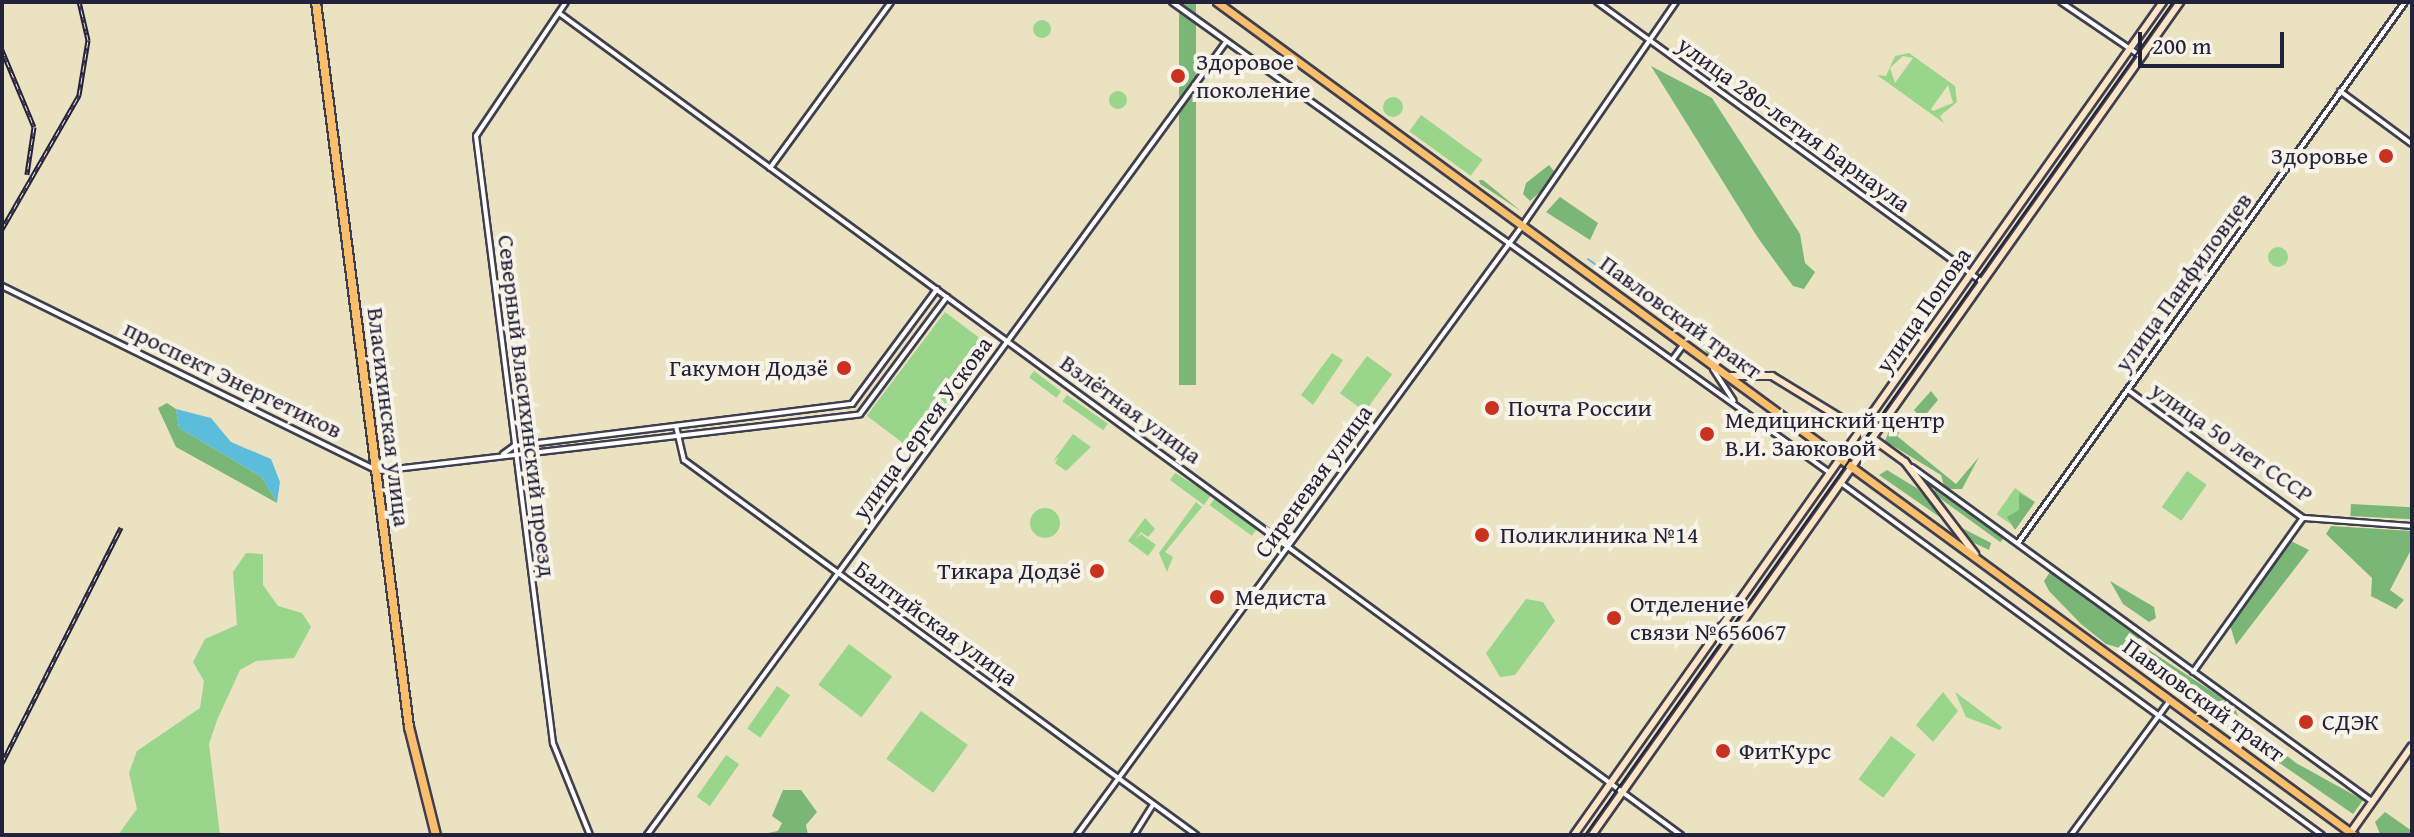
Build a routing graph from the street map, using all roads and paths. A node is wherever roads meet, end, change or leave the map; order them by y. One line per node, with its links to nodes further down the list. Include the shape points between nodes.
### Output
1 (316, 2): 48 (highway, Власихинская улица)
2 (566, 2): 12 (street, Северный Власихинский проезд)
3 (891, 2): 19 (street)
4 (1172, 2): 14 (street)
5 (1217, 2): 20 (main road, Павловский тракт)
6 (1597, 2): 13 (street, улица 280-летия Барнаула)
7 (1676, 2): 13 (street, Сиреневая улица)
8 (2061, 2): 15 (street)
9 (2163, 2): 15 (main road, улица Попова)
10 (2180, 2): 16 (main road, улица Попова)
11 (2405, 2): 17 (street, улица Панфиловцев)
12 (559, 13): 19 (street, Взлётная улица); 42 (street, Северный Власихинский проезд, via 476,136)
13 (1648, 40): 20 (street, Сиреневая улица); 22 (street, улица 280-летия Барнаула)
14 (1226, 42): 21 (street, via 1481,229); 30 (street, улица Сергея Ускова)
15 (2130, 48): 16 (street); 22 (main road, улица Попова)
16 (2142, 57): 23 (main road, улица Попова)
17 (2340, 91): 18 (street); 36 (street, улица Панфиловцев)
18 (2412, 144)
19 (770, 168): 25 (street, Взлётная улица)
20 (1522, 226): 21 (street, Сиреневая улица); 31 (main road, Павловский тракт)
21 (1511, 241): 33 (street); 54 (street, Сиреневая улица)
22 (1970, 275): 23 (street, улица 280-летия Барнаула); 27 (main road, улица Попова)
23 (1982, 282): 28 (main road, улица Попова)
24 (2, 286): 48 (street, проспект Энергетиков)
25 (937, 289): 26 (street, Взлётная улица); 29 (street)
26 (947, 297): 30 (street, Взлётная улица); 32 (street)
27 (1929, 332): 28 (main road); 39 (main road, улица Попова)
28 (1941, 340): 41 (main road, улица Попова)
29 (898, 342): 32 (street); 38 (street, via 852,404)
30 (1008, 342): 54 (street, Взлётная улица); 56 (street, улица Сергея Ускова)
31 (1684, 344): 33 (street); 34 (main road, Павловский тракт)
32 (908, 350): 40 (street, via 860,414)
33 (1673, 359): 37 (street)
34 (1708, 361): 35 (main road, Павловский тракт); 37 (street)
35 (1728, 376): 39 (main road, via 1772,376); 44 (main road, Павловский тракт)
36 (2128, 390): 51 (street, улица 50 лет СССР); 53 (street, улица Панфиловцев)
37 (1738, 407): 49 (street)
38 (676, 426): 40 (street, Балтийская улица); 42 (street)
39 (1860, 430): 44 (main road, улица Попова)
40 (677, 438): 45 (street); 56 (street, Балтийская улица, via 684,460)
41 (1872, 438): 46 (main road); 47 (main road, улица Попова)
42 (514, 446): 43 (street); 45 (street, Северный Власихинский проезд)
43 (502, 455): 45 (street); 48 (street)
44 (1840, 458): 47 (main road, Павловский тракт); 49 (main road, улица Попова)
45 (515, 460): 70 (street, Северный Власихинский проезд, via 553,743)
46 (1905, 462): 53 (street); 55 (main road)
47 (1852, 467): 50 (main road, улица Попова); 55 (main road, Павловский тракт)
48 (378, 471): 69 (highway, Власихинская улица, via 414,762)
49 (1830, 473): 57 (main road, улица Попова)
50 (1841, 483): 58 (main road, улица Попова); 61 (street)
51 (2303, 518): 52 (street, улица 50 лет СССР); 59 (street)
52 (2412, 526)
53 (2018, 543): 59 (street)
54 (1287, 546): 63 (street, Сиреневая улица); 64 (street, Взлётная улица)
55 (1986, 565): 60 (main road, Павловский тракт)
56 (838, 574): 63 (street, Балтийская улица); 71 (street, улица Сергея Ускова)
57 (1743, 595): 58 (main road); 64 (main road, улица Попова)
58 (1755, 603): 65 (main road, улица Попова)
59 (2193, 672): 66 (street)
60 (2170, 700): 61 (street); 68 (main road, Павловский тракт)
61 (2159, 715): 78 (street); 79 (street)
62 (2412, 746): 66 (main road)
63 (1118, 778): 67 (street, Балтийская улица); 72 (street, Сиреневая улица)
64 (1612, 781): 65 (street, Взлётная улица); 75 (main road, улица Попова)
65 (1624, 790): 76 (main road, улица Попова); 77 (street, Взлётная улица)
66 (2373, 802): 68 (main road)
67 (1153, 804): 73 (street); 74 (street, Балтийская улица)
68 (2351, 834)
69 (436, 835)
70 (590, 835)
71 (647, 835)
72 (1077, 835)
73 (1134, 835)
74 (1196, 835)
75 (1574, 835)
76 (1592, 835)
77 (1681, 835)
78 (2071, 835)
79 (2322, 835)

